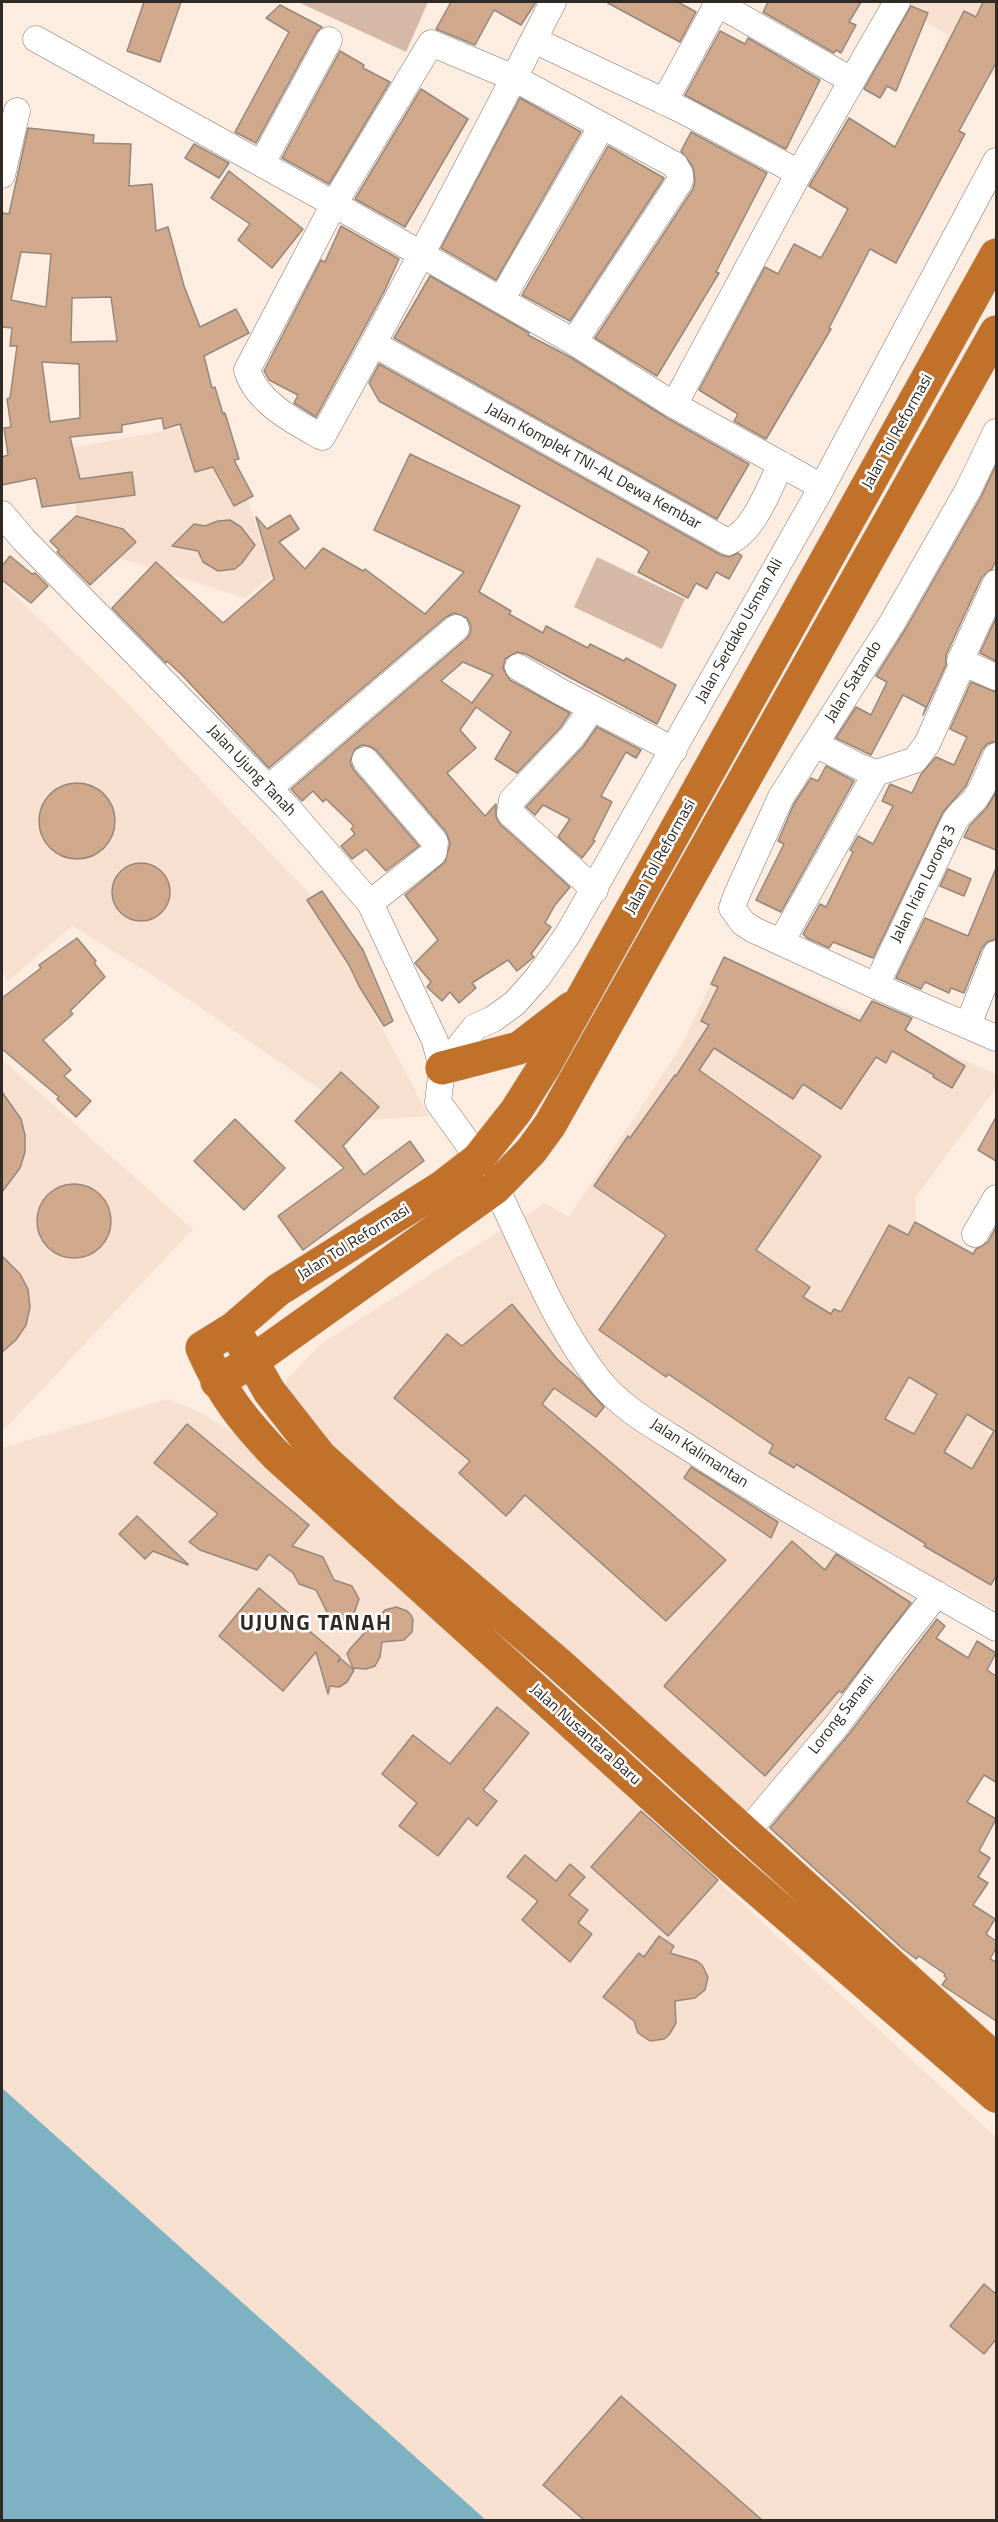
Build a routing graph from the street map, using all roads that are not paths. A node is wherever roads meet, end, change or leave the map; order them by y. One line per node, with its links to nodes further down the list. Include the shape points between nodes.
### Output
1 (554, 2): 6 (street)
2 (716, 2): 8 (street); 9 (street)
3 (897, 2): 8 (street)
4 (36, 39): 13 (street)
5 (329, 40): 13 (street)
6 (534, 40): 7 (street); 9 (street)
7 (514, 78): 11 (street); 16 (street, via 431,43); 17 (street)
8 (851, 80): 14 (street)
9 (664, 102): 14 (street)
10 (17, 111): 15 (street)
11 (602, 126): 19 (street); 21 (street, via 675,165 680,181)
12 (996, 161): 26 (street, Jalan Serdako Usman Ali)
13 (262, 164): 16 (street)
14 (799, 173): 23 (street)
15 (2, 175)
16 (334, 204): 17 (street); 22 (street, via 250,363 249,379 273,406 322,437)
17 (423, 255): 19 (street); 22 (street)
18 (996, 255): 45 (highway, Jalan Tol Reformasi)
19 (501, 300): 21 (street)
20 (996, 332): 50 (highway, Jalan Tol Reformasi, via 550,1125)
21 (574, 342): 23 (street)
22 (374, 344): 25 (street, Jalan Komplek TNI-AL Dewa Kembar, via 728,542 739,538 750,524)
23 (674, 405): 25 (street)
24 (996, 432): 34 (street, Jalan Satando, via 968,490 892,623)
25 (781, 464): 26 (street)
26 (822, 487): 35 (street, Jalan Serdako Usman Ali)
27 (2, 514): 39 (street, Jalan Ujung Tanah)
28 (995, 594): 30 (street, via 960,657)
29 (456, 628): 39 (street)
30 (963, 663): 32 (street); 38 (street, via 919,755 909,763)
31 (518, 667): 33 (street)
32 (996, 677)
33 (592, 708): 35 (street); 40 (street, via 572,737 512,800 509,810)
34 (815, 744): 38 (street); 42 (street, Jalan Satando, via 781,797 732,908 743,923)
35 (674, 750): 40 (street, Jalan Serdako Usman Ali)
36 (996, 756): 44 (street, Jalan Irian Lorong 3, via 979,794 953,824)
37 (365, 760): 41 (street, via 435,842 430,856)
38 (876, 773): 42 (street)
39 (268, 788): 41 (street, Jalan Ujung Tanah)
40 (595, 890): 48 (street, Jalan Serdako Usman Ali, via 530,985 508,1008 475,1027)
41 (370, 903): 48 (street, Jalan Ujung Tanah, via 435,1041)
42 (781, 942): 44 (street)
43 (996, 954): 46 (street)
44 (876, 986): 46 (street)
45 (581, 1000): 48 (highway, via 519,1048); 49 (highway, Jalan Tol Reformasi, via 516,1112)
46 (968, 1026): 47 (street)
47 (996, 1038)
48 (442, 1068): 49 (street, Jalan Kalimantan, via 438,1101)
49 (478, 1159): 50 (street, Jalan Kalimantan); 53 (highway, Jalan Tol Reformasi, via 442,1187 278,1290)
50 (495, 1188): 55 (highway, Jalan Tol Reformasi); 57 (street, Jalan Kalimantan, via 544,1292 600,1382 625,1404 739,1480)
51 (996, 1198): 52 (street)
52 (975, 1234)
53 (234, 1328): 54 (highway, Jalan Tol Reformasi); 55 (highway, Jalan Nusantara Baru)
54 (202, 1348): 56 (highway, Jalan Nusantara Baru)
55 (251, 1362): 56 (highway, Jalan Tol Reformasi); 59 (highway, Jalan Nusantara Baru, via 320,1456)
56 (217, 1382): 60 (highway, Jalan Nusantara Baru, via 241,1418 276,1455)
57 (937, 1594): 58 (street, Jalan Kalimantan); 61 (street, Lorong Sanani, via 837,1725)
58 (996, 1629)
59 (532, 1641): 60 (highway); 61 (highway, Jalan Nusantara Baru)
60 (509, 1666): 63 (highway, Jalan Nusantara Baru, via 722,1859)
61 (745, 1834): 62 (highway, Jalan Nusantara Baru)
62 (994, 2054)
63 (996, 2096)

